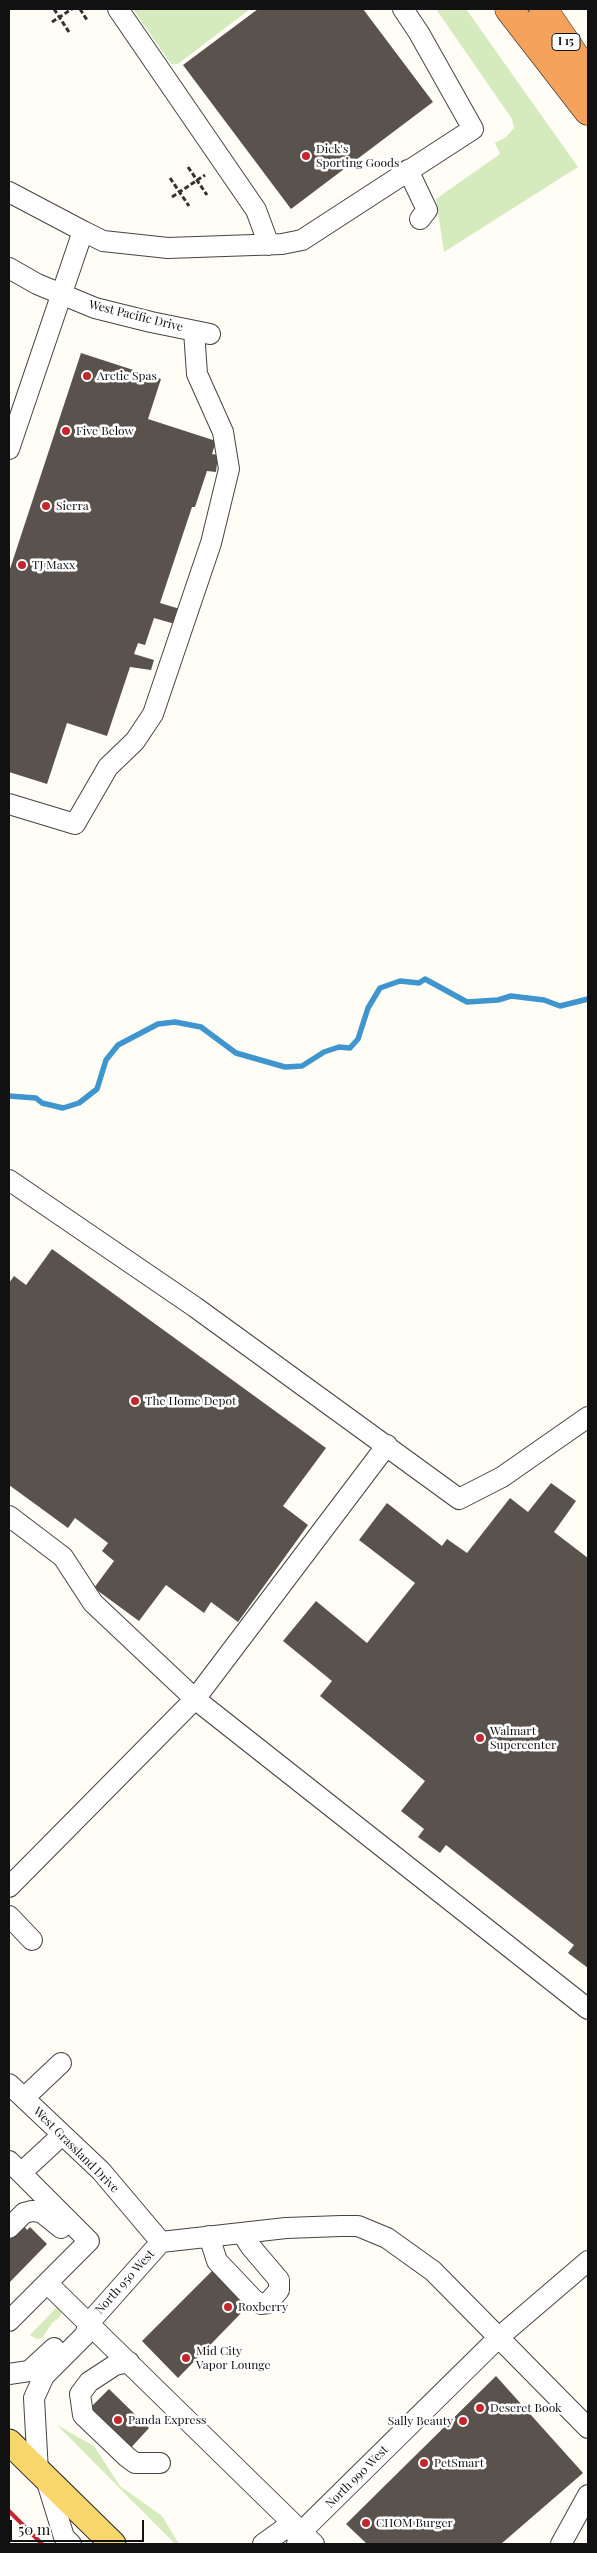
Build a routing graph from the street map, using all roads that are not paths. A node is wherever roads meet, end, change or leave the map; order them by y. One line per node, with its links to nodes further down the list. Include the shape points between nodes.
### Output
1 (118, 9): 11 (street, via 256,210)
2 (403, 9): 7 (street, via 420,33 473,129)
3 (509, 9): 6 (highway)
4 (543, 9): 5 (highway, I 15)
5 (588, 75)
6 (588, 111)
7 (408, 170): 9 (street, via 427,210); 11 (street, via 302,240)
8 (9, 192): 10 (street)
9 (420, 219)
10 (83, 231): 11 (street, via 103,241 168,248); 13 (street)
11 (269, 245)
12 (9, 268): 13 (street, West Pacific Drive)
13 (62, 294): 14 (street); 15 (street, West Pacific Drive, via 95,308 202,332 197,374 223,432 229,469 211,543 152,714 135,741 108,767 75,824)
14 (9, 449)
15 (9, 804)
16 (9, 1180): 18 (street)
17 (588, 1417): 18 (street, via 502,1477 459,1499)
18 (387, 1445): 20 (street)
19 (9, 1516): 20 (street, via 63,1557 92,1603)
20 (195, 1699): 21 (street); 24 (street)
21 (9, 1887)
22 (9, 1916): 23 (street)
23 (32, 1940)
24 (588, 2009)
25 (61, 2063): 27 (street)
26 (9, 2084): 27 (street, West Grassland Drive)
27 (24, 2098): 28 (street, West Grassland Drive)
28 (62, 2135): 29 (street); 33 (street, West Grassland Drive, via 100,2171)
29 (15, 2167): 34 (street, via 89,2241)
30 (9, 2228): 34 (street, via 24,2213 41,2212 67,2236)
31 (242, 2233): 32 (street); 32 (street, via 279,2280 278,2290 268,2303 254,2300 217,2261); 39 (street, via 358,2226 387,2238 433,2271)
32 (209, 2236): 33 (street)
33 (161, 2242): 38 (street, North 950 West)
34 (74, 2256): 36 (street)
35 (588, 2261): 39 (street, North 990 West)
36 (47, 2283): 37 (street); 38 (street)
37 (9, 2321)
38 (89, 2323): 40 (street); 41 (street, North 950 West, via 77,2325 29,2371); 45 (street, North 950 West, via 86,2335 44,2376 34,2398)
39 (498, 2338): 42 (street); 47 (street, North 990 West)
40 (129, 2362): 44 (street, via 115,2365 89,2382 80,2394 83,2415 135,2463); 47 (street)
41 (9, 2374)
42 (588, 2428)
43 (9, 2442): 45 (main road)
44 (160, 2463)
45 (42, 2475): 48 (street, North 950 West, via 64,2537); 49 (main road)
46 (588, 2495): 51 (street)
47 (304, 2540): 50 (street, via 284,2528)
48 (71, 2544)
49 (113, 2544)
50 (263, 2544)
51 (561, 2544)

